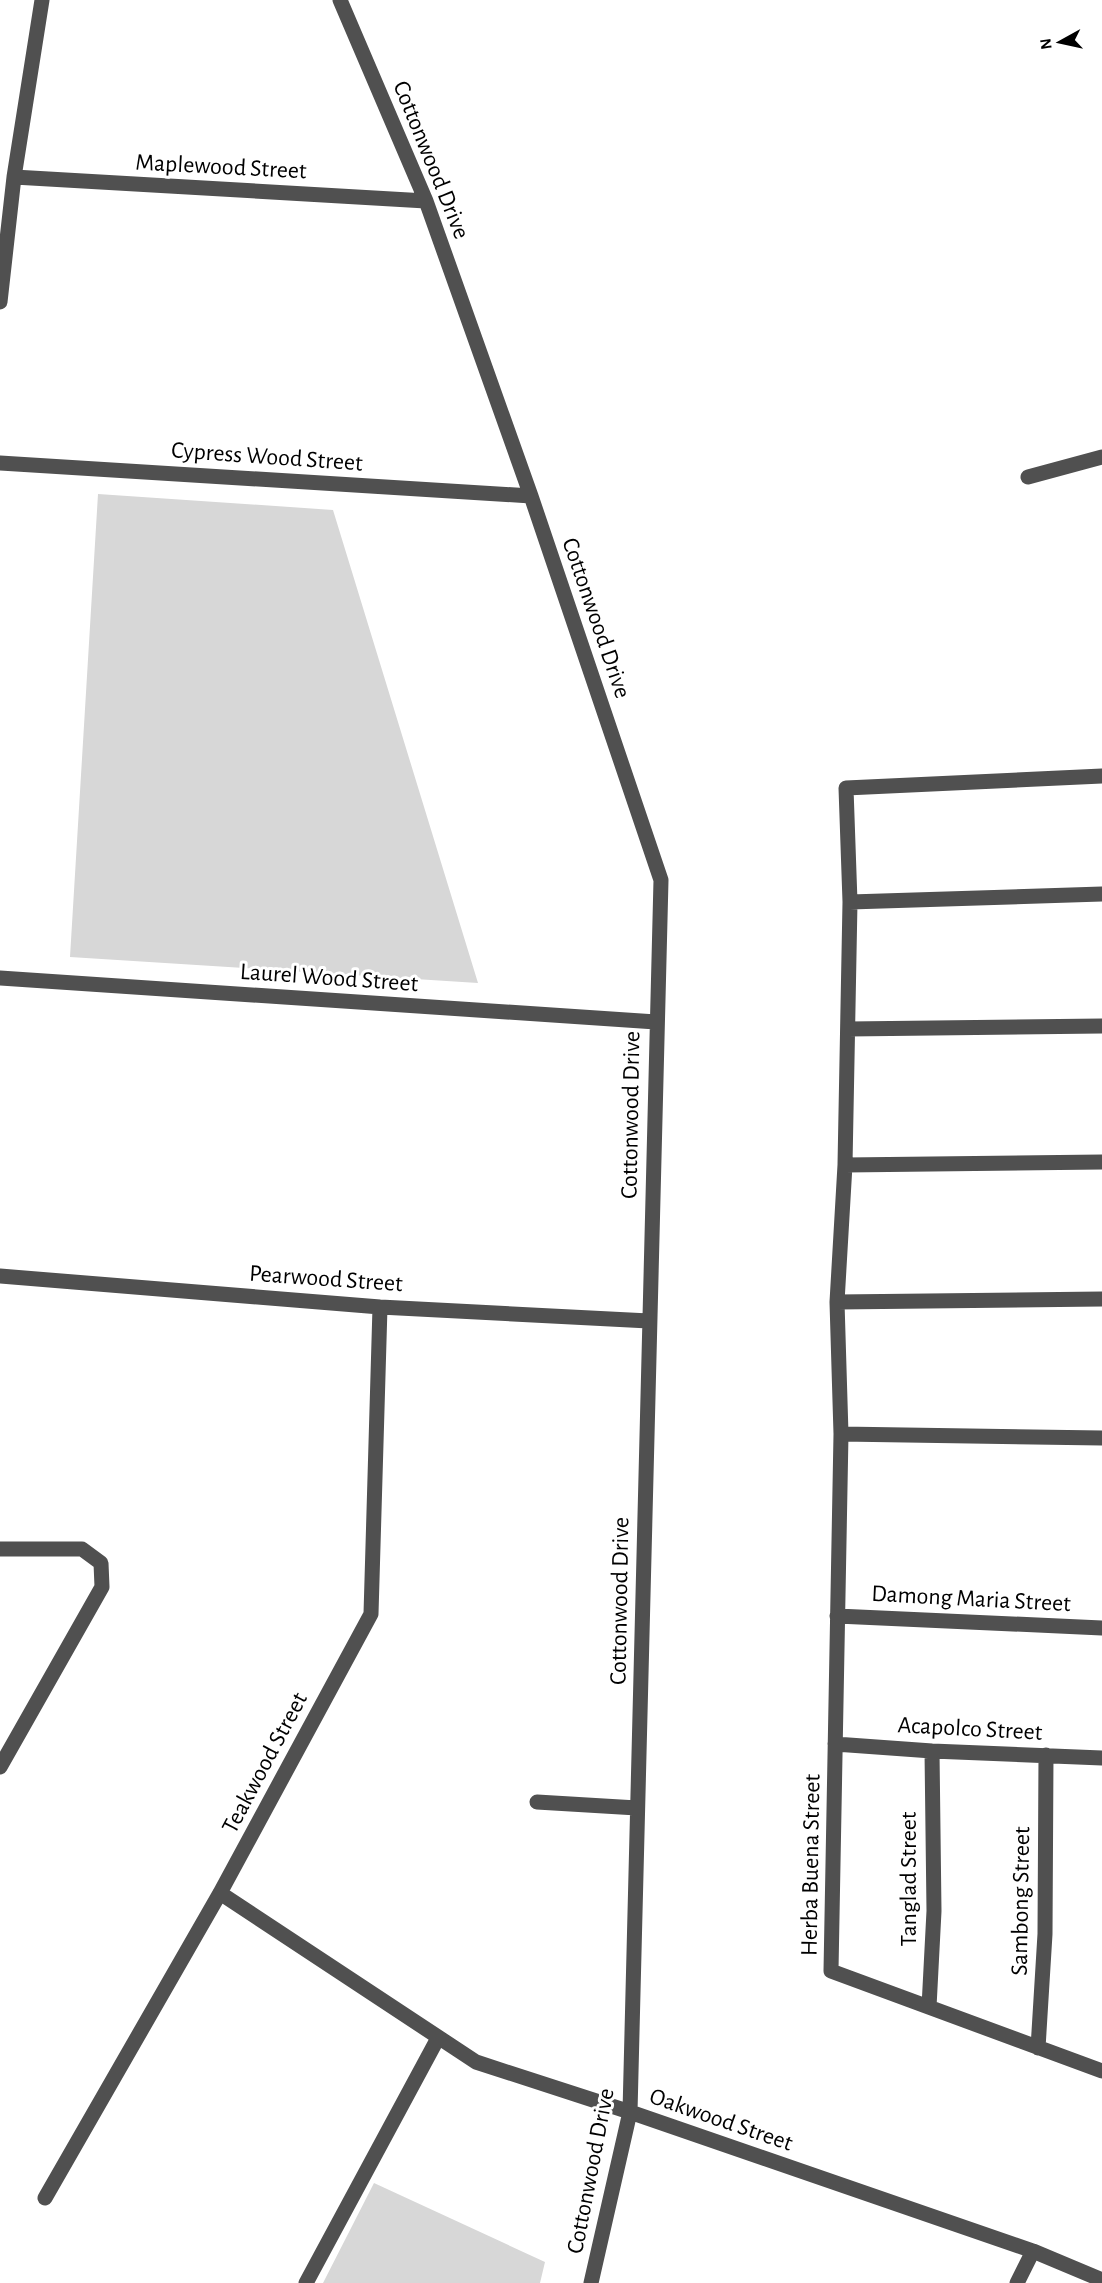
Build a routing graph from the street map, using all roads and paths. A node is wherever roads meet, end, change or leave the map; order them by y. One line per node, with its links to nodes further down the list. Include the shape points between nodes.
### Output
1 (42, 0): 3 (street)
2 (340, 0): 4 (street, Cottonwood Drive)
3 (14, 177): 4 (street, Maplewood Street); 5 (street)
4 (426, 201): 9 (street, Cottonwood Drive)
5 (0, 302)
6 (1102, 457): 8 (street)
7 (0, 462): 9 (street, Cypress Wood Street)
8 (1028, 477)
9 (531, 496): 14 (street, Cottonwood Drive, via 661,880)
10 (1102, 776): 12 (street, Herba Buena Street, via 846,788)
11 (1102, 894): 12 (street)
12 (850, 902): 16 (street, Herba Buena Street)
13 (0, 978): 14 (street, Laurel Wood Street)
14 (656, 1022): 23 (street, Cottonwood Drive)
15 (1102, 1026): 16 (street)
16 (848, 1029): 18 (street, Herba Buena Street)
17 (1102, 1162): 18 (street)
18 (846, 1165): 21 (street, Herba Buena Street)
19 (0, 1276): 22 (street, Pearwood Street)
20 (1102, 1299): 21 (street)
21 (837, 1302): 24 (street, Herba Buena Street)
22 (380, 1307): 23 (street, Pearwood Street); 36 (street, Teakwood Street, via 371,1614)
23 (649, 1321): 35 (street, Cottonwood Drive)
24 (841, 1434): 25 (street); 27 (street, Herba Buena Street)
25 (1102, 1438)
26 (0, 1550): 33 (street, via 82,1549 101,1563 102,1587)
27 (837, 1616): 28 (street, Damong Maria Street); 29 (street, Herba Buena Street)
28 (1102, 1628)
29 (835, 1744): 30 (street, Acapolco Street); 37 (street, Herba Buena Street, via 831,1971)
30 (932, 1751): 31 (street, Acapolco Street); 37 (street, Tanglad Street, via 934,1911)
31 (1046, 1755): 32 (street, Acapolco Street); 39 (street, Sambong Street, via 1045,1934)
32 (1102, 1758)
33 (0, 1767)
34 (537, 1802): 35 (street)
35 (637, 1808): 41 (street, Cottonwood Drive)
36 (220, 1893): 38 (street, Oakwood Street); 42 (street, Teakwood Street)
37 (929, 2007): 39 (street, Herba Buena Street)
38 (438, 2038): 41 (street, Oakwood Street, via 476,2062); 45 (street)
39 (1038, 2048): 40 (street, Herba Buena Street)
40 (1102, 2071)
41 (630, 2112): 43 (street, Oakwood Street); 46 (street, Cottonwood Drive)
42 (45, 2198)
43 (1033, 2251): 44 (street, Oakwood Street); 47 (street)
44 (1102, 2280)
45 (306, 2283)
46 (591, 2283)
47 (1017, 2283)

